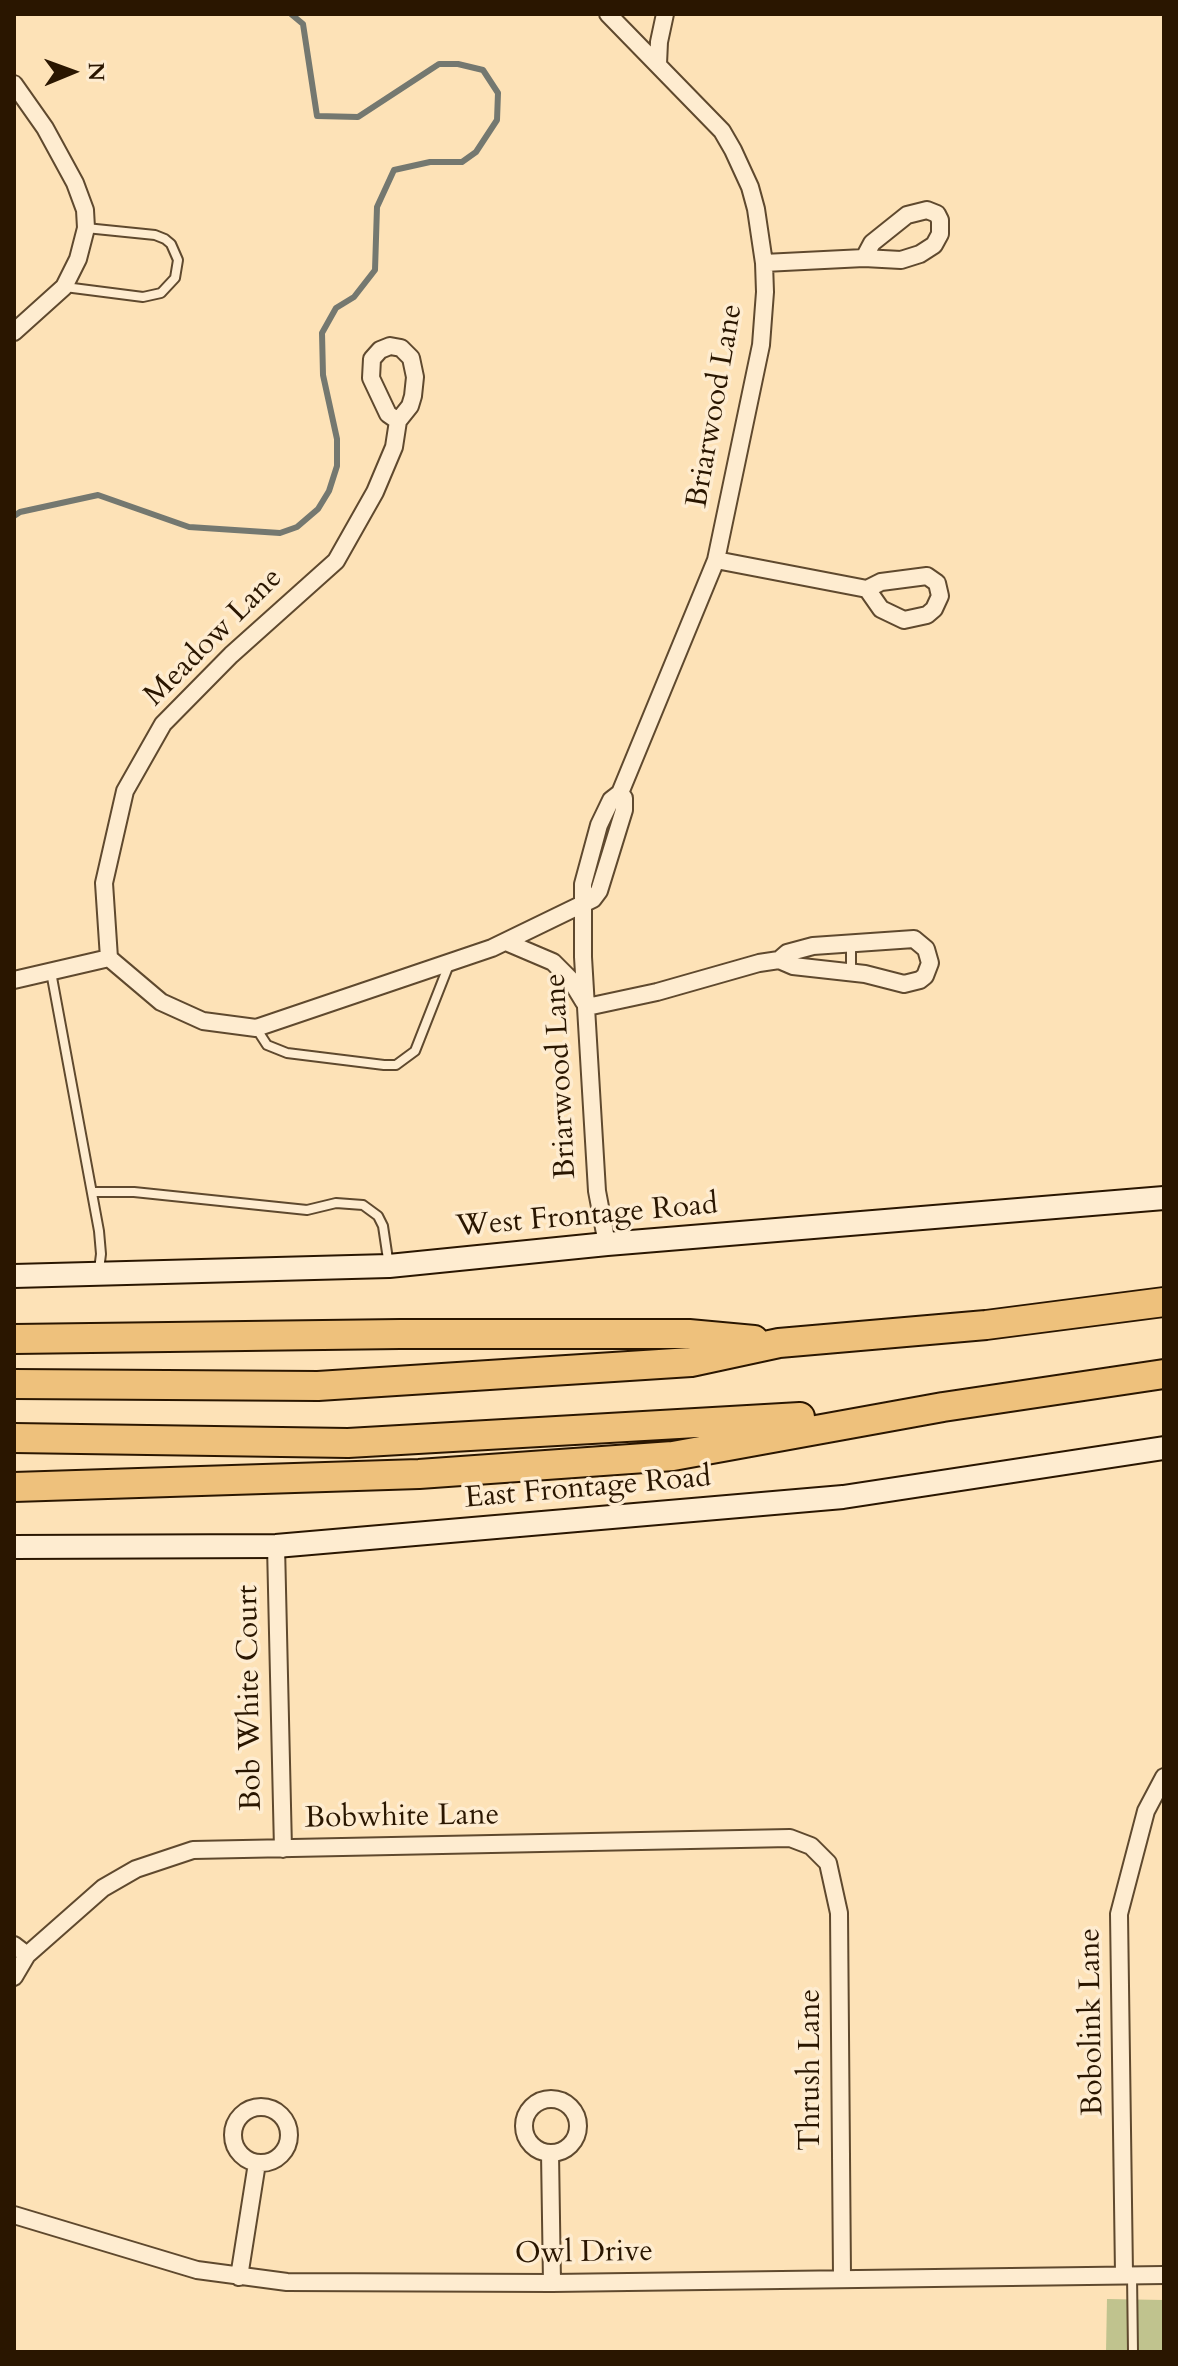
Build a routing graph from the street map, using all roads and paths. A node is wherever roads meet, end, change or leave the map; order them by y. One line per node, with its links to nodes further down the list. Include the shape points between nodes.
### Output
1 (608, 14): 3 (street, Briarwood Lane)
2 (665, 14): 3 (street)
3 (658, 64): 7 (street, Briarwood Lane, via 722,131 733,150 750,187)
4 (14, 84): 5 (street, via 75,183)
5 (86, 228): 8 (street); 8 (lane, via 165,239 178,260 175,278 161,293 143,297)
6 (864, 258): 7 (street)
7 (764, 263): 11 (street, Briarwood Lane, via 761,345)
8 (64, 287): 9 (street)
9 (14, 332)
10 (398, 421): 19 (street, Meadow Lane, via 394,447 375,492 336,561 163,724 125,791 104,883)
11 (716, 560): 12 (street); 13 (street, Briarwood Lane)
12 (867, 589)
13 (620, 793): 14 (street, Briarwood Lane, via 611,800); 15 (street, Briarwood Lane, via 624,810)
14 (596, 835): 15 (lane); 16 (street, Briarwood Lane, via 583,884)
15 (614, 843): 16 (street, Briarwood Lane, via 596,896)
16 (584, 903): 17 (street); 25 (street, Briarwood Lane)
17 (506, 942): 21 (street); 25 (street, via 562,969)
18 (852, 943): 20 (street, via 807,947); 23 (lane); 23 (street, via 914,939 926,949 930,963 925,976 904,984)
19 (109, 958): 22 (street); 26 (street, via 161,1002 203,1021)
20 (779, 960): 23 (street); 25 (street)
21 (451, 961): 26 (street); 26 (lane, via 415,1051 396,1065 287,1053 267,1045)
22 (51, 972): 24 (street); 27 (lane)
23 (851, 972)
24 (14, 980)
25 (587, 1007): 29 (street, Briarwood Lane, via 597,1191)
26 (256, 1028)
27 (92, 1192): 30 (lane, via 307,1210 336,1203 363,1205 383,1226); 31 (lane)
28 (1164, 1198): 29 (street, West Frontage Road)
29 (607, 1244): 30 (street, West Frontage Road)
30 (389, 1266): 31 (street, West Frontage Road)
31 (99, 1274): 32 (street, West Frontage Road)
32 (14, 1276)
33 (1164, 1302): 35 (highway, via 986,1325)
34 (14, 1339): 35 (highway, via 689,1334)
35 (779, 1343): 37 (highway, via 691,1362 318,1386)
36 (1164, 1374): 38 (highway)
37 (14, 1384)
38 (943, 1407): 39 (highway, via 348,1443); 41 (highway, via 673,1456 419,1474)
39 (14, 1438)
40 (1164, 1448): 42 (street, East Frontage Road, via 843,1497)
41 (14, 1487)
42 (276, 1546): 43 (street, East Frontage Road); 45 (street, Bob White Court)
43 (14, 1547)
44 (1164, 1777): 52 (street, Bobolink Lane, via 1146,1811 1119,1914)
45 (283, 1849): 46 (street, Bobwhite Lane, via 790,1838 811,1846); 47 (street, Bobwhite Lane, via 193,1850 136,1869)
46 (828, 1863): 55 (street, Thrush Lane, via 839,1913)
47 (21, 1950): 48 (street, Bobwhite Lane)
48 (14, 1977)
49 (550, 2153): 56 (street)
50 (257, 2163): 54 (street)
51 (14, 2215): 54 (street, Owl Drive, via 153,2258)
52 (1128, 2274): 53 (street, Owl Drive); 55 (street, Owl Drive); 57 (lane)
53 (1164, 2275)
54 (239, 2277): 56 (street, Owl Drive, via 287,2282)
55 (842, 2277): 56 (street, Owl Drive)
56 (552, 2283)
57 (1133, 2352)

